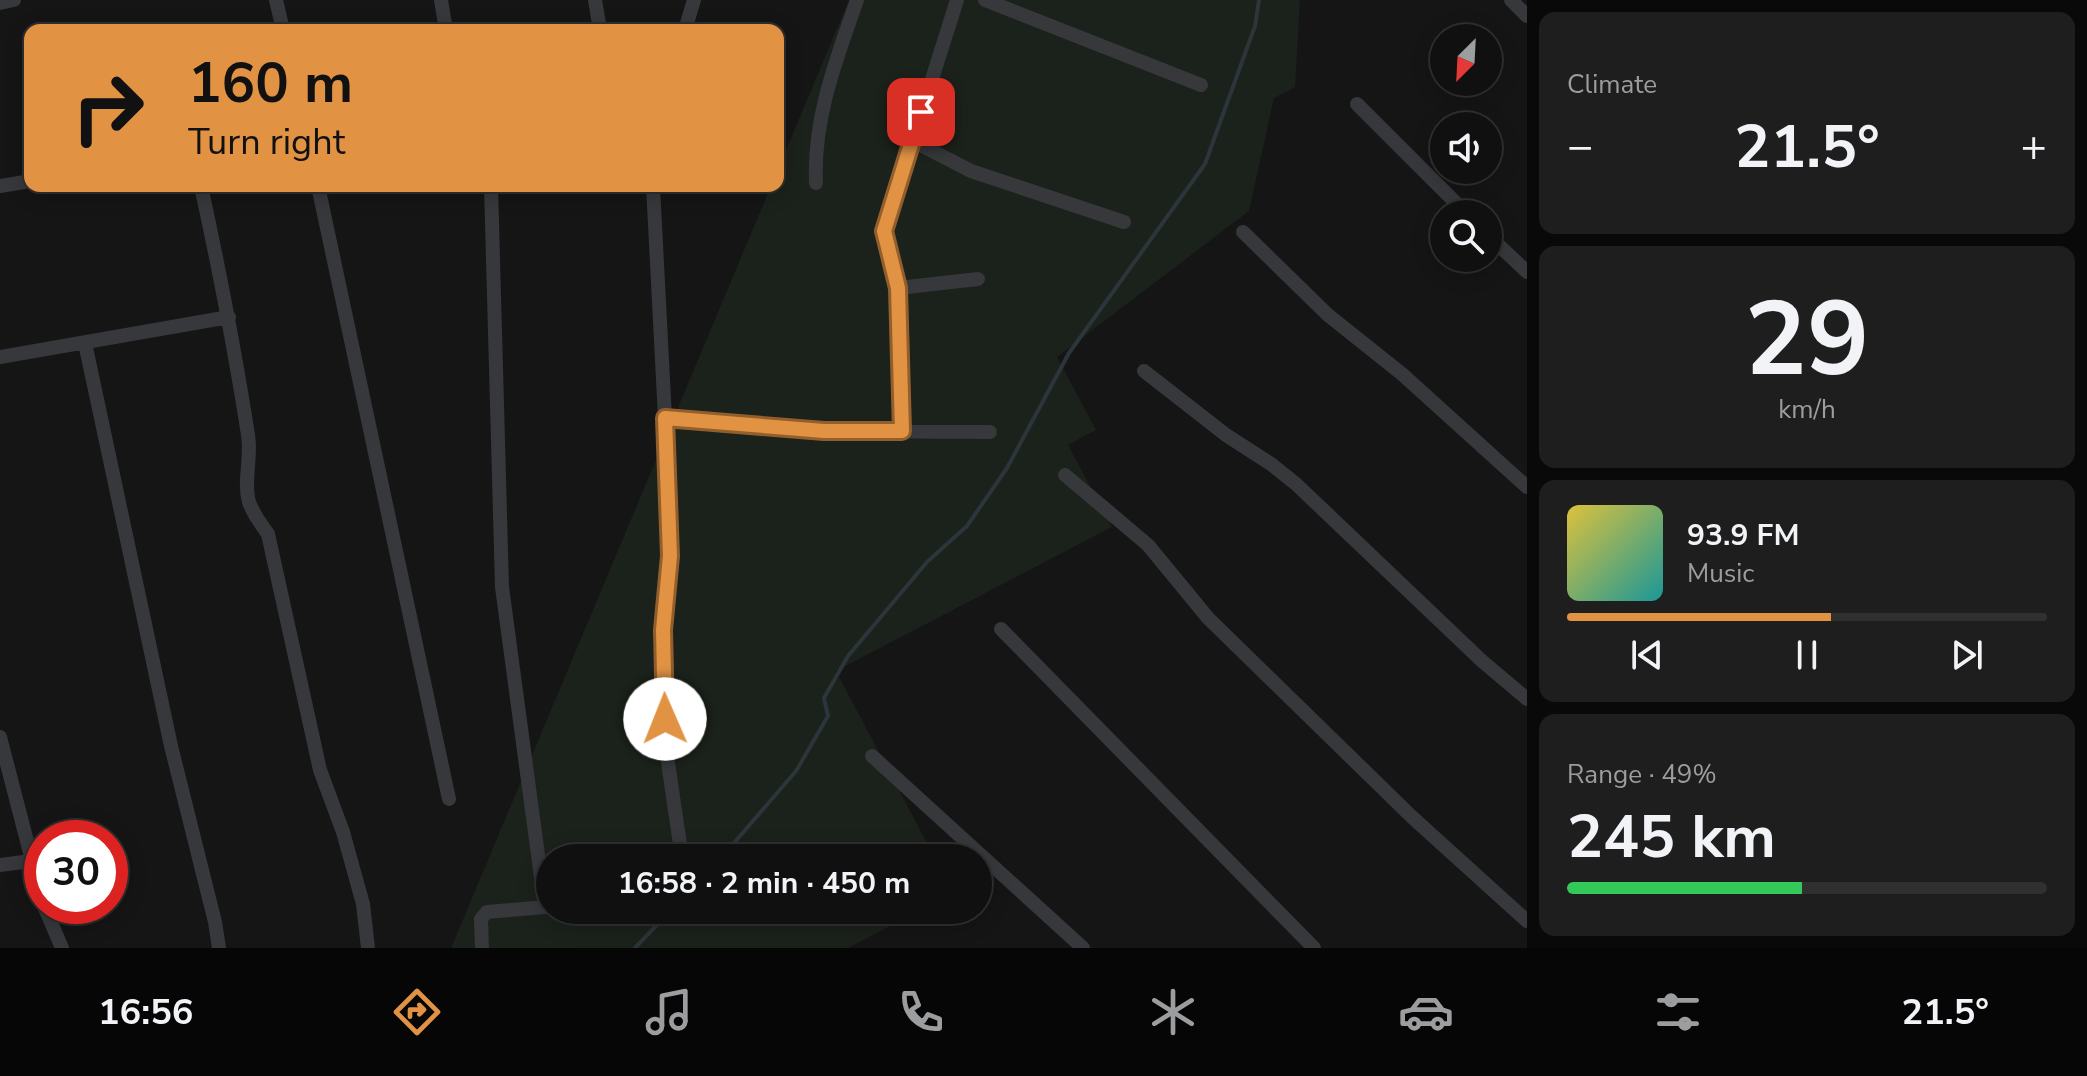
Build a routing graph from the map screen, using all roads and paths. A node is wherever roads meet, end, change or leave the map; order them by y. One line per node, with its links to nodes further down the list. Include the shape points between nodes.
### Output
1 (14, 0): 10 (street)
2 (276, 0): 12 (street)
3 (441, 0): 13 (street)
4 (595, 0): 14 (street)
5 (694, 0): 15 (street)
6 (857, 0): 20 (street, via 830,77 816,147)
7 (957, 0): 18 (street)
8 (985, 0): 16 (street)
9 (1511, 0): 11 (street)
10 (0, 3)
11 (1527, 16)
12 (282, 24)
13 (445, 24)
14 (599, 24)
15 (687, 24)
16 (1201, 85)
17 (1357, 104): 26 (street)
18 (911, 140): 27 (street, via 971,171); 32 (street, via 884,231)
19 (24, 182): 21 (street)
20 (816, 183)
21 (0, 186)
22 (202, 192): 33 (street)
23 (319, 192): 46 (street)
24 (491, 192): 48 (street, via 501,574)
25 (653, 192): 37 (street)
26 (1453, 200)
27 (1124, 222)
28 (1243, 232): 41 (street, via 1328,315)
29 (1502, 248): 30 (street)
30 (1527, 272)
31 (978, 279): 32 (street)
32 (898, 288): 38 (street)
33 (229, 317): 34 (street); 57 (street, via 251,453 249,501 268,534 320,770 363,904)
34 (85, 343): 35 (street); 56 (street)
35 (0, 357)
36 (1144, 371): 43 (street, via 1296,484)
37 (665, 418): 38 (street, via 824,431); 49 (street, via 670,556 663,630 666,749)
38 (902, 431): 39 (street)
39 (990, 432)
40 (1065, 475): 53 (street, via 1148,545 1208,618)
41 (1527, 487)
42 (1001, 629): 60 (street)
43 (1527, 699)
44 (0, 737): 47 (street)
45 (872, 756): 59 (street)
46 (449, 799)
47 (24, 833)
48 (539, 844)
49 (680, 844)
50 (24, 862): 51 (street)
51 (0, 865)
52 (536, 908): 58 (street, via 487,912 481,919)
53 (1527, 921)
54 (52, 924): 55 (street)
55 (62, 948)
56 (219, 948)
57 (368, 948)
58 (482, 948)
59 (1083, 948)
60 (1314, 948)

